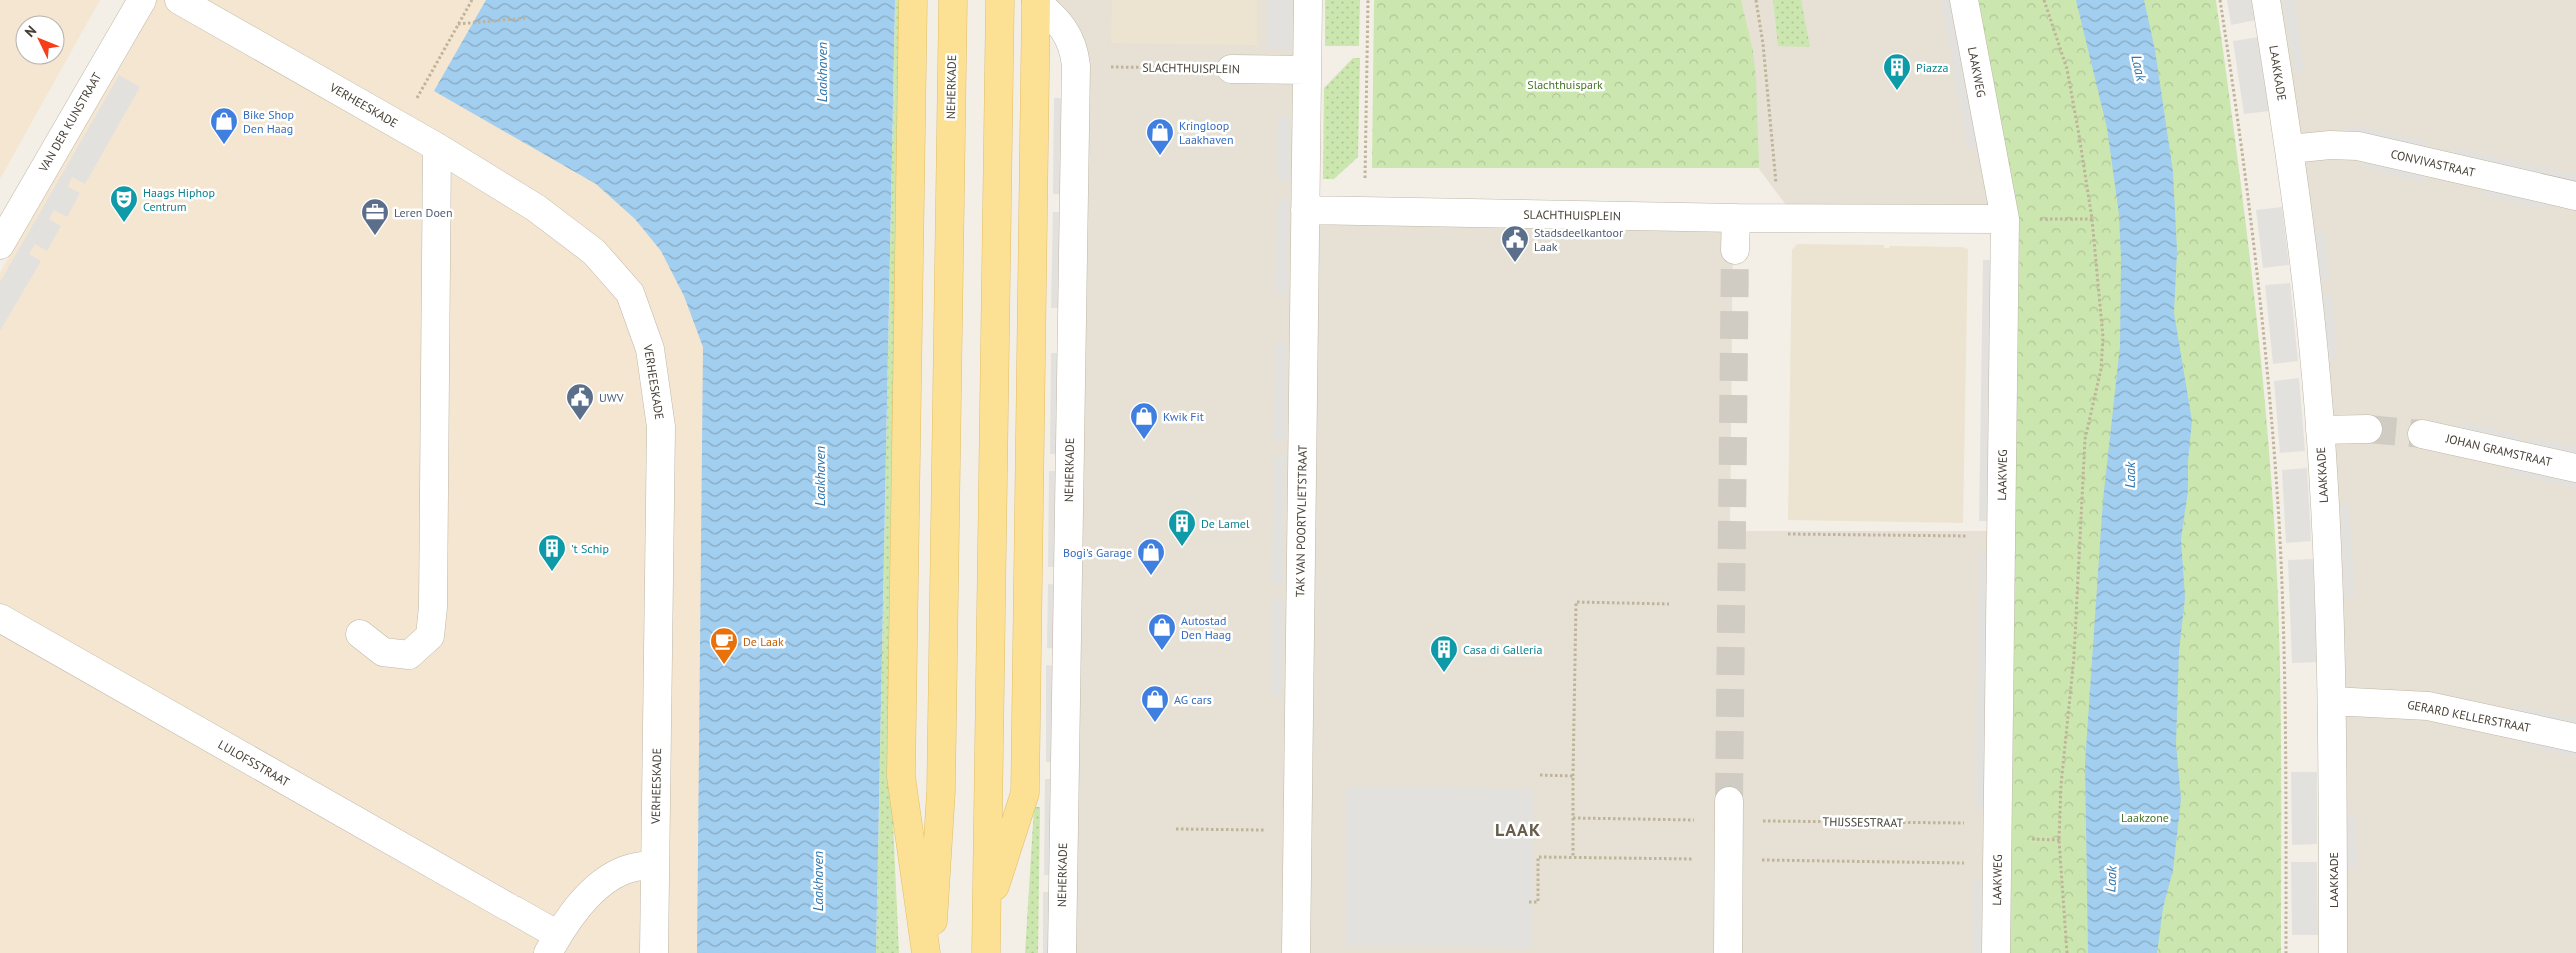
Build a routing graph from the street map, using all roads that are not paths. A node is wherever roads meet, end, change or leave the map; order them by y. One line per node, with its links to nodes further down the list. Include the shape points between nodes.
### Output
1 (142, 0): 18 (street, VAN DER KUNSTRAAT)
2 (179, 0): 12 (street, VERHEESKADE)
3 (913, 0): 33 (main road, via 901,788)
4 (953, 0): 34 (main road, NEHERKADE, via 941,791)
5 (1000, 0): 30 (main road)
6 (1308, 0): 11 (street)
7 (1964, 0): 17 (street, LAAKWEG)
8 (2266, 0): 13 (street, LAAKKADE)
9 (1036, 1): 30 (main road, via 1025,792); 36 (street, NEHERKADE, via 1065,28 1076,66)
10 (1231, 69): 11 (street, SLACHTHUISPLEIN)
11 (1307, 70): 15 (street)
12 (437, 147): 25 (street, via 433,612 430,636 410,655 383,652); 29 (street, VERHEESKADE, via 536,208 594,252 630,294 650,349 661,427)
13 (2290, 149): 14 (street, CONVIVASTRAAT, via 2358,146); 21 (street, LAAKKADE)
14 (2576, 196)
15 (1305, 210): 16 (street, SLACHTHUISPLEIN); 37 (street, TAK VAN POORTVLIETSTRAAT)
16 (1736, 218): 17 (street, SLACHTHUISPLEIN); 19 (street)
17 (2005, 219): 39 (street, LAAKWEG)
18 (0, 245)
19 (1735, 250)
20 (2368, 429): 21 (street)
21 (2320, 430): 26 (street, LAAKKADE)
22 (2422, 434): 23 (street, JOHAN GRAMSTRAAT)
23 (2576, 468)
24 (0, 618): 31 (street, LULOFSSTRAAT, via 511,909)
25 (360, 634)
26 (2332, 701): 27 (street, GERARD KELLERSTRAAT, via 2400,702 2428,706); 40 (street, LAAKKADE)
27 (2576, 738)
28 (1729, 811): 38 (street)
29 (655, 864): 31 (street, LULOFSSTRAAT, via 625,870 596,886); 32 (street, VERHEESKADE)
30 (987, 914): 35 (main road)
31 (553, 944)
32 (654, 953)
33 (926, 953)
34 (931, 953)
35 (986, 953)
36 (1062, 953)
37 (1296, 953)
38 (1728, 953)
39 (1996, 953)
40 (2333, 953)

